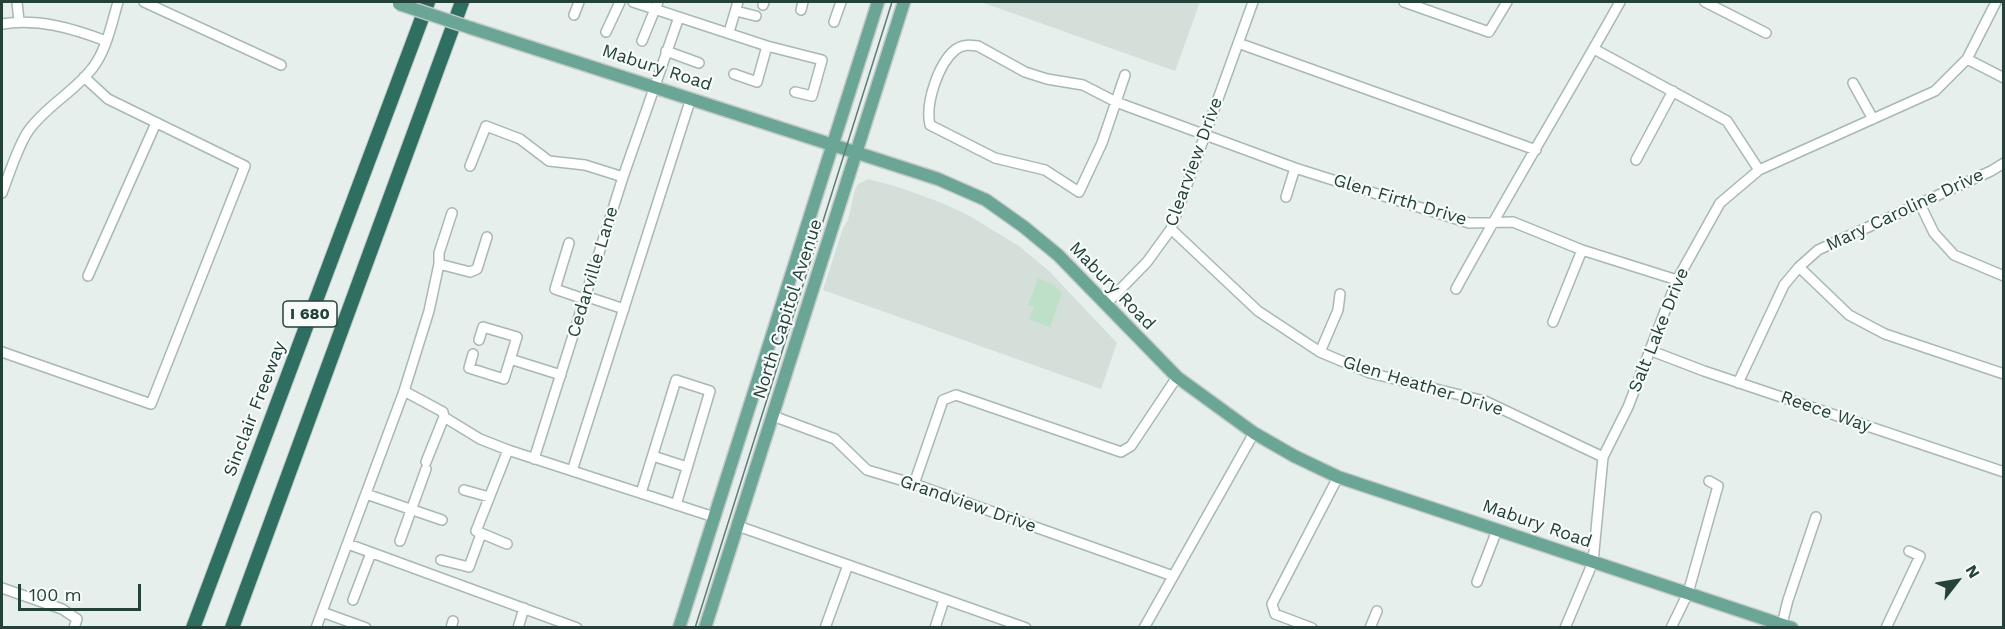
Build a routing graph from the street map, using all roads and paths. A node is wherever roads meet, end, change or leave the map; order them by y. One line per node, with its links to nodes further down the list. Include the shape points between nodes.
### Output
1 (17, 2): 24 (street)
2 (118, 2): 30 (street)
3 (144, 2): 38 (street)
4 (428, 2): 136 (highway, Sinclair Freeway / I 680)
5 (462, 2): 137 (highway, I 680)
6 (579, 2): 21 (street)
7 (620, 2): 27 (street)
8 (633, 2): 19 (street)
9 (841, 2): 25 (street)
10 (878, 2): 52 (main road, North Capitol Avenue)
11 (904, 2): 54 (main road, North Capitol Avenue)
12 (1253, 2): 32 (street, Clearview Drive)
13 (1404, 2): 14 (street, via 1489,32)
14 (1507, 2)
15 (1620, 2): 34 (street)
16 (1705, 2): 29 (street)
17 (1996, 2): 36 (street, Salt Lake Drive)
18 (394, 3): 44 (main road, Mabury Road, bridge)
19 (657, 5): 23 (street); 31 (street)
20 (737, 6): 22 (street); 28 (street)
21 (574, 15)
22 (756, 16)
23 (679, 17): 28 (street); 35 (street, Cedarville Lane)
24 (19, 21): 26 (street); 30 (street, via 69,28)
25 (834, 22)
26 (2, 24)
27 (606, 32)
28 (729, 32): 33 (street)
29 (1766, 33)
30 (105, 41): 41 (street, via 96,64)
31 (642, 41)
32 (1238, 43): 51 (street, Clearview Drive); 53 (street)
33 (767, 46): 39 (street, via 758,82); 46 (street, via 822,60 812,96)
34 (1594, 49): 45 (street); 53 (street)
35 (666, 51): 37 (street); 44 (street, Cedarville Lane)
36 (1967, 59): 42 (street); 49 (street, Salt Lake Drive, via 1935,92)
37 (699, 63)
38 (281, 65)
39 (734, 74)
40 (1125, 75): 48 (street)
41 (84, 77): 50 (street, via 108,99); 61 (street, via 45,110 27,132)
42 (2004, 78)
43 (1853, 83): 49 (street)
44 (654, 86): 47 (main road, Mabury Road); 60 (street, Cedarville Lane)
45 (1673, 91): 55 (street); 59 (street, via 1727,121)
46 (795, 92)
47 (691, 98): 52 (main road, Mabury Road); 79 (street)
48 (1116, 102): 48 (street, Glen Firth Drive, via 1079,192 1045,170 980,152 930,125 928,118 942,68 954,50 970,45 996,54 1025,72 1083,85); 51 (street, Glen Firth Drive)
49 (1872, 119): 59 (street, Salt Lake Drive)
50 (156, 123): 72 (street); 83 (street, via 245,166 151,404)
51 (1204, 134): 58 (street, Glen Firth Drive); 66 (street, Clearview Drive)
52 (831, 144): 54 (main road, Mabury Road); 111 (main road, North Capitol Avenue)
53 (1536, 150): 65 (street)
54 (856, 153): 78 (main road, Mabury Road, via 938,179 986,200 1058,255); 92 (main road, North Capitol Avenue)
55 (1635, 160)
56 (2004, 163): 63 (street, Mary Caroline Drive)
57 (470, 166): 60 (street, via 486,126 520,139 549,161 585,165)
58 (1295, 168): 62 (street); 65 (street, Glen Firth Drive, via 1469,223)
59 (1759, 171): 74 (street, Salt Lake Drive, via 1720,203)
60 (623, 177): 77 (street, Cedarville Lane)
61 (2, 193)
62 (1286, 197)
63 (1920, 204): 71 (street, Mary Caroline Drive, via 1818,250); 73 (street, via 1934,233 1953,255)
64 (452, 213): 70 (street)
65 (1492, 222): 69 (street, Glen Firth Drive, via 1513,222); 75 (street)
66 (1171, 229): 78 (street, Clearview Drive, via 1148,262); 84 (street, Glen Heather Drive, via 1258,311)
67 (487, 237): 70 (street, via 477,269 470,272)
68 (569, 243): 77 (street, via 555,289)
69 (1582, 250): 74 (street, Glen Firth Drive); 80 (street)
70 (439, 264): 91 (street)
71 (1798, 267): 87 (street, via 1849,315 1885,334); 90 (street, Mary Caroline Drive, via 1784,285)
72 (88, 276)
73 (2004, 276)
74 (1677, 280): 82 (street, Salt Lake Drive)
75 (1456, 289)
76 (1340, 294): 84 (street, via 1338,310)
77 (585, 298): 79 (street); 88 (street, Cedarville Lane)
78 (1106, 304): 89 (main road, Mabury Road)
79 (624, 309): 100 (street)
80 (1553, 322)
81 (479, 340): 86 (street, via 483,327 517,337)
82 (1649, 350): 90 (street, Reece Way); 97 (street, Salt Lake Drive, via 1628,407)
83 (2, 352)
84 (1320, 352): 97 (street, Glen Heather Drive, via 1370,373 1485,401)
85 (473, 354): 86 (street, via 469,368 504,379)
86 (510, 359): 88 (street)
87 (2004, 374)
88 (561, 375): 98 (street, Cedarville Lane)
89 (1176, 377): 94 (main road, Mabury Road); 104 (street, via 1131,446 1121,452 950,396 943,400)
90 (1738, 383): 101 (street, Reece Way)
91 (404, 391): 93 (street, via 443,412); 106 (street)
92 (773, 416): 104 (street, Grandview Drive, via 835,439 867,470); 114 (main road, North Capitol Avenue)
93 (444, 417): 95 (street, via 480,439); 110 (street)
94 (1254, 433): 102 (main road, Mabury Road); 125 (street)
95 (508, 450): 98 (street); 108 (street)
96 (652, 456): 99 (street); 99 (street, via 676,380 710,391); 107 (street)
97 (1603, 457): 123 (street, Salt Lake Drive)
98 (534, 459): 100 (street)
99 (687, 467): 109 (street)
100 (572, 471): 107 (street)
101 (2004, 472)
102 (1338, 477): 115 (main road, Mabury Road); 148 (street, via 1272,604 1275,614)
103 (1708, 481): 128 (street, via 1718,486)
104 (914, 484): 125 (street, Grandview Drive)
105 (464, 490): 108 (street)
106 (366, 494): 110 (street); 118 (street)
107 (640, 494): 109 (street)
108 (489, 497): 116 (street, via 476,531)
109 (676, 505): 111 (street)
110 (412, 508): 113 (street); 117 (street)
111 (714, 517): 142 (main road, North Capitol Avenue)
112 (1816, 517): 135 (street, via 1788,600)
113 (442, 520)
114 (738, 526): 124 (street); 143 (main road, North Capitol Avenue)
115 (1497, 530): 123 (main road, Mabury Road); 126 (street)
116 (481, 534): 119 (street); 122 (street, via 469,567)
117 (399, 541)
118 (348, 544): 121 (street); 133 (street)
119 (507, 544)
120 (1910, 550): 152 (street, via 1920,556)
121 (371, 553): 129 (street); 131 (street)
122 (441, 560)
123 (1593, 562): 128 (main road, Mabury Road); 150 (street, Salt Lake Drive)
124 (848, 565): 130 (street); 144 (street)
125 (1173, 576): 147 (street)
126 (1477, 582)
127 (2, 588): 134 (street, via 62,609)
128 (1688, 593): 135 (main road, Mabury Road); 151 (street)
129 (353, 600)
130 (944, 600): 145 (street); 146 (street)
131 (524, 608): 140 (street); 141 (street)
132 (1377, 611): 149 (street)
133 (322, 612): 138 (street); 139 (street)
134 (75, 623)
135 (1785, 626)
136 (193, 627)
137 (232, 627)
138 (316, 627)
139 (366, 627)
140 (518, 627)
141 (577, 627)
142 (679, 627)
143 (705, 627)
144 (825, 627)
145 (935, 627)
146 (1026, 627)
147 (1144, 627)
148 (1312, 627)
149 (1370, 627)
150 (1565, 627)
151 (1671, 627)
152 (1886, 627)

